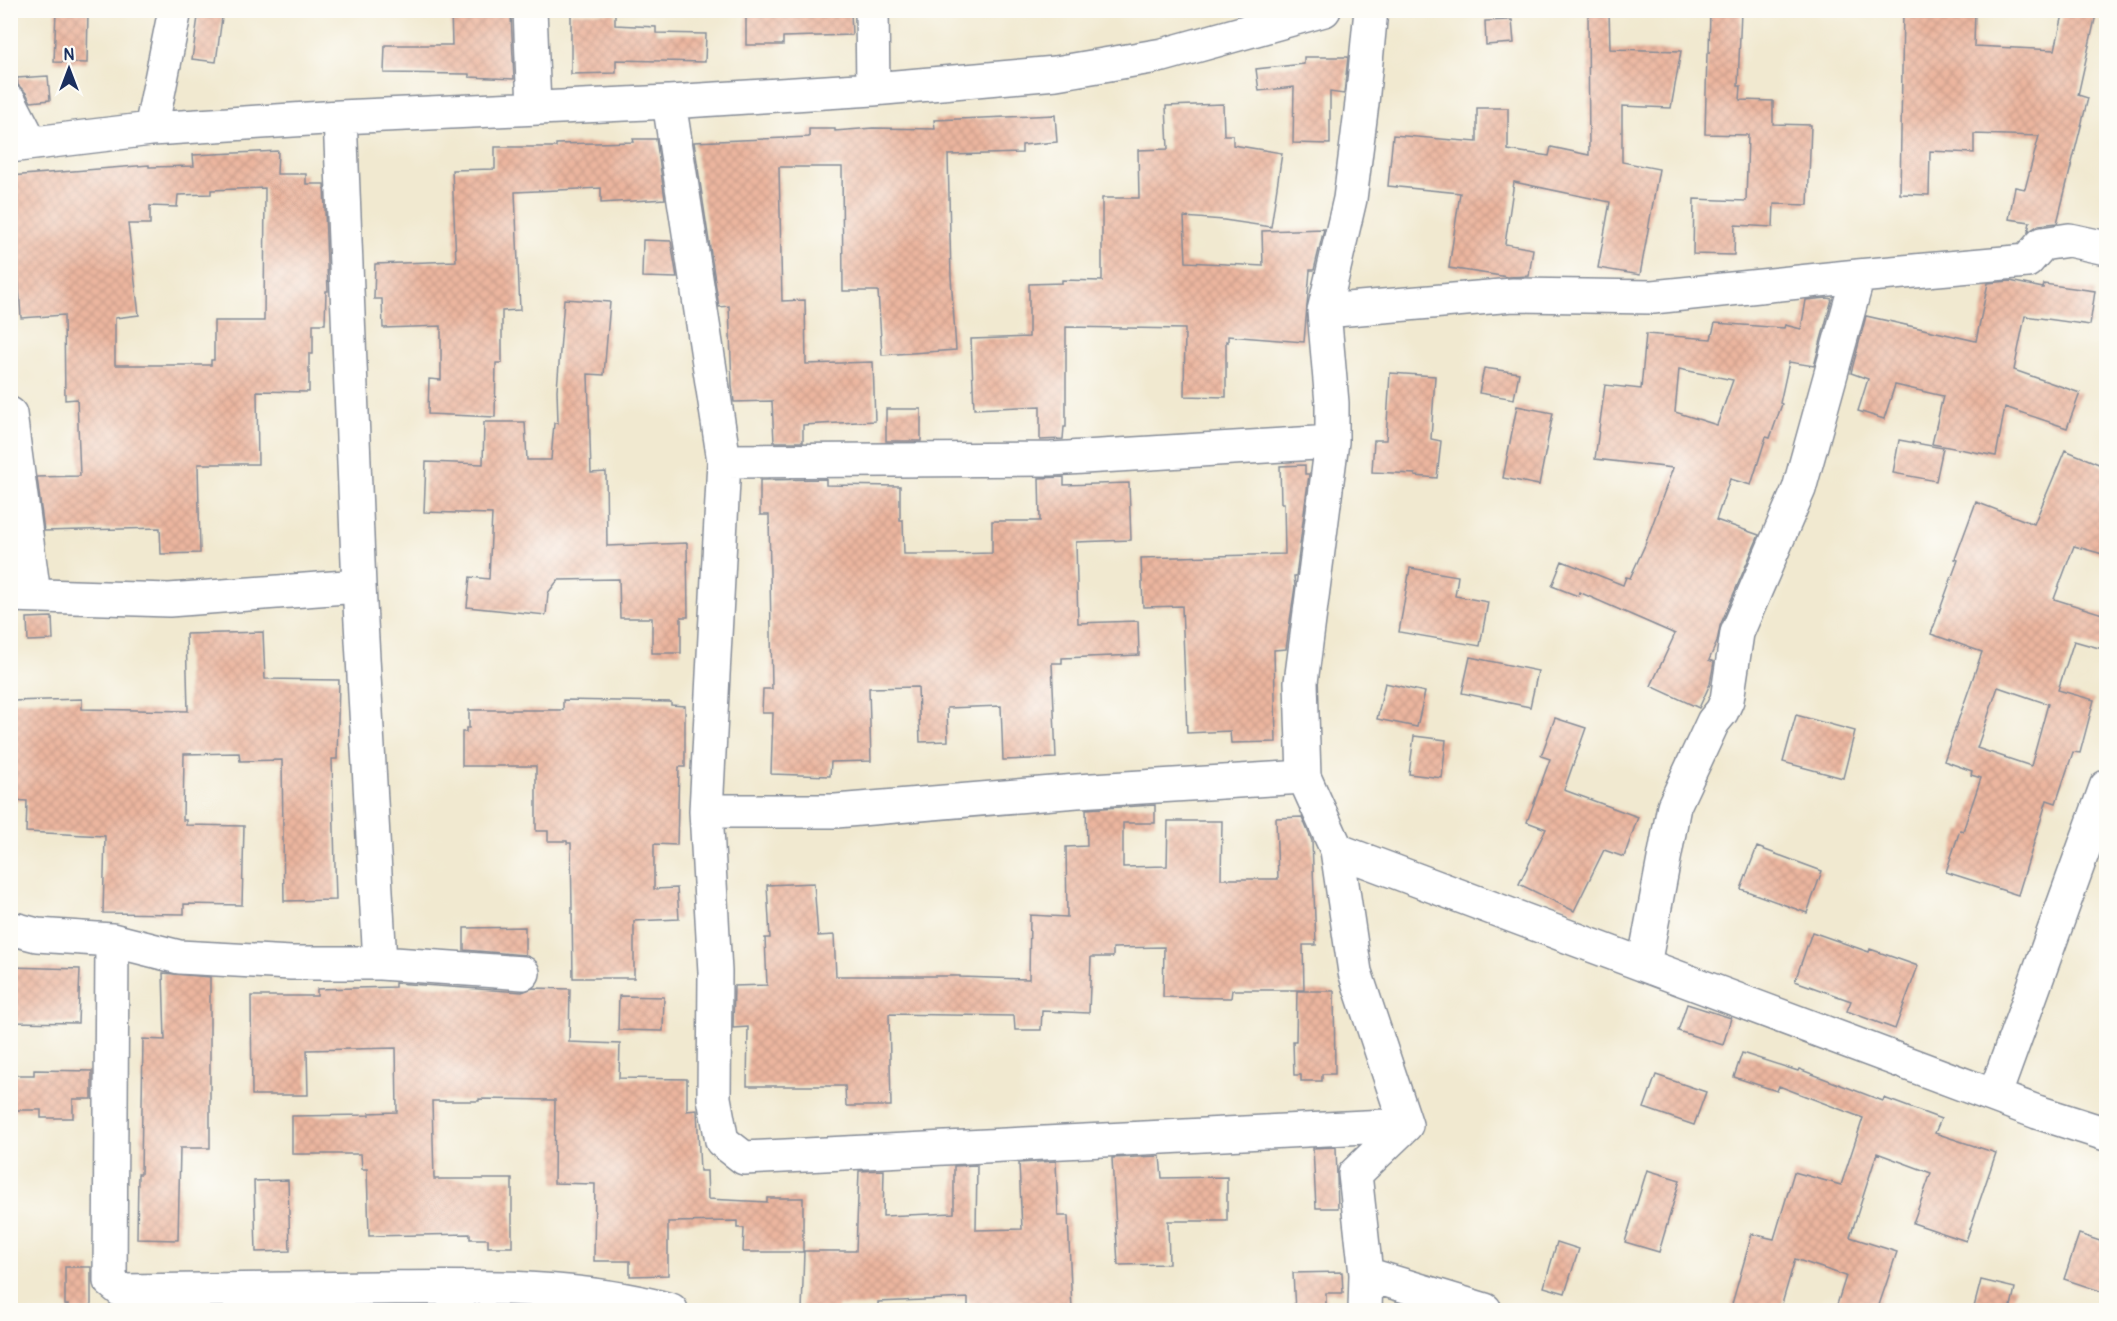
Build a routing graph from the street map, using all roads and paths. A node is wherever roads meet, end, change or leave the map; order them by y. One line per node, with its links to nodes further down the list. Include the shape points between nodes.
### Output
1 (175, 10): 11 (street)
2 (530, 10): 9 (street)
3 (872, 10): 6 (street)
4 (1324, 10): 6 (street, via 1163,55 1056,73)
5 (1371, 10): 15 (street, via 1350,200)
6 (873, 89): 8 (street)
7 (10, 102): 12 (street)
8 (669, 102): 9 (street); 18 (street)
9 (534, 107): 10 (street)
10 (340, 117): 11 (street); 19 (street)
11 (151, 129): 12 (street)
12 (21, 145)
13 (2106, 248): 14 (street, via 2069,240 2042,244 2027,261)
14 (1858, 276): 15 (street, via 1653,297 1513,295); 28 (street, via 1799,489 1737,633 1727,700 1674,806)
15 (1324, 311): 17 (street)
16 (10, 414): 20 (street)
17 (1332, 442): 18 (street, via 1051,459); 21 (street, via 1301,682)
18 (724, 461): 23 (street)
19 (359, 586): 20 (street, via 169,600); 27 (street)
20 (22, 595)
21 (1304, 777): 23 (street, via 836,811); 24 (street)
22 (2106, 787): 30 (street)
23 (706, 811): 31 (street, via 715,972 714,1098 722,1141 744,1158)
24 (1337, 850): 28 (street); 31 (street, via 1355,972)
25 (10, 928): 26 (street, via 37,935)
26 (112, 940): 27 (street, via 179,957); 34 (street, via 110,1281 122,1291 463,1287 563,1291 634,1300)
27 (380, 963): 29 (street)
28 (1644, 965): 30 (street)
29 (523, 973)
30 (1995, 1094): 32 (street)
31 (1406, 1125): 33 (street, via 1355,1174)
32 (2106, 1134)
33 (1366, 1274): 35 (street); 36 (street)
34 (671, 1311)
35 (1365, 1311)
36 (1485, 1311)

